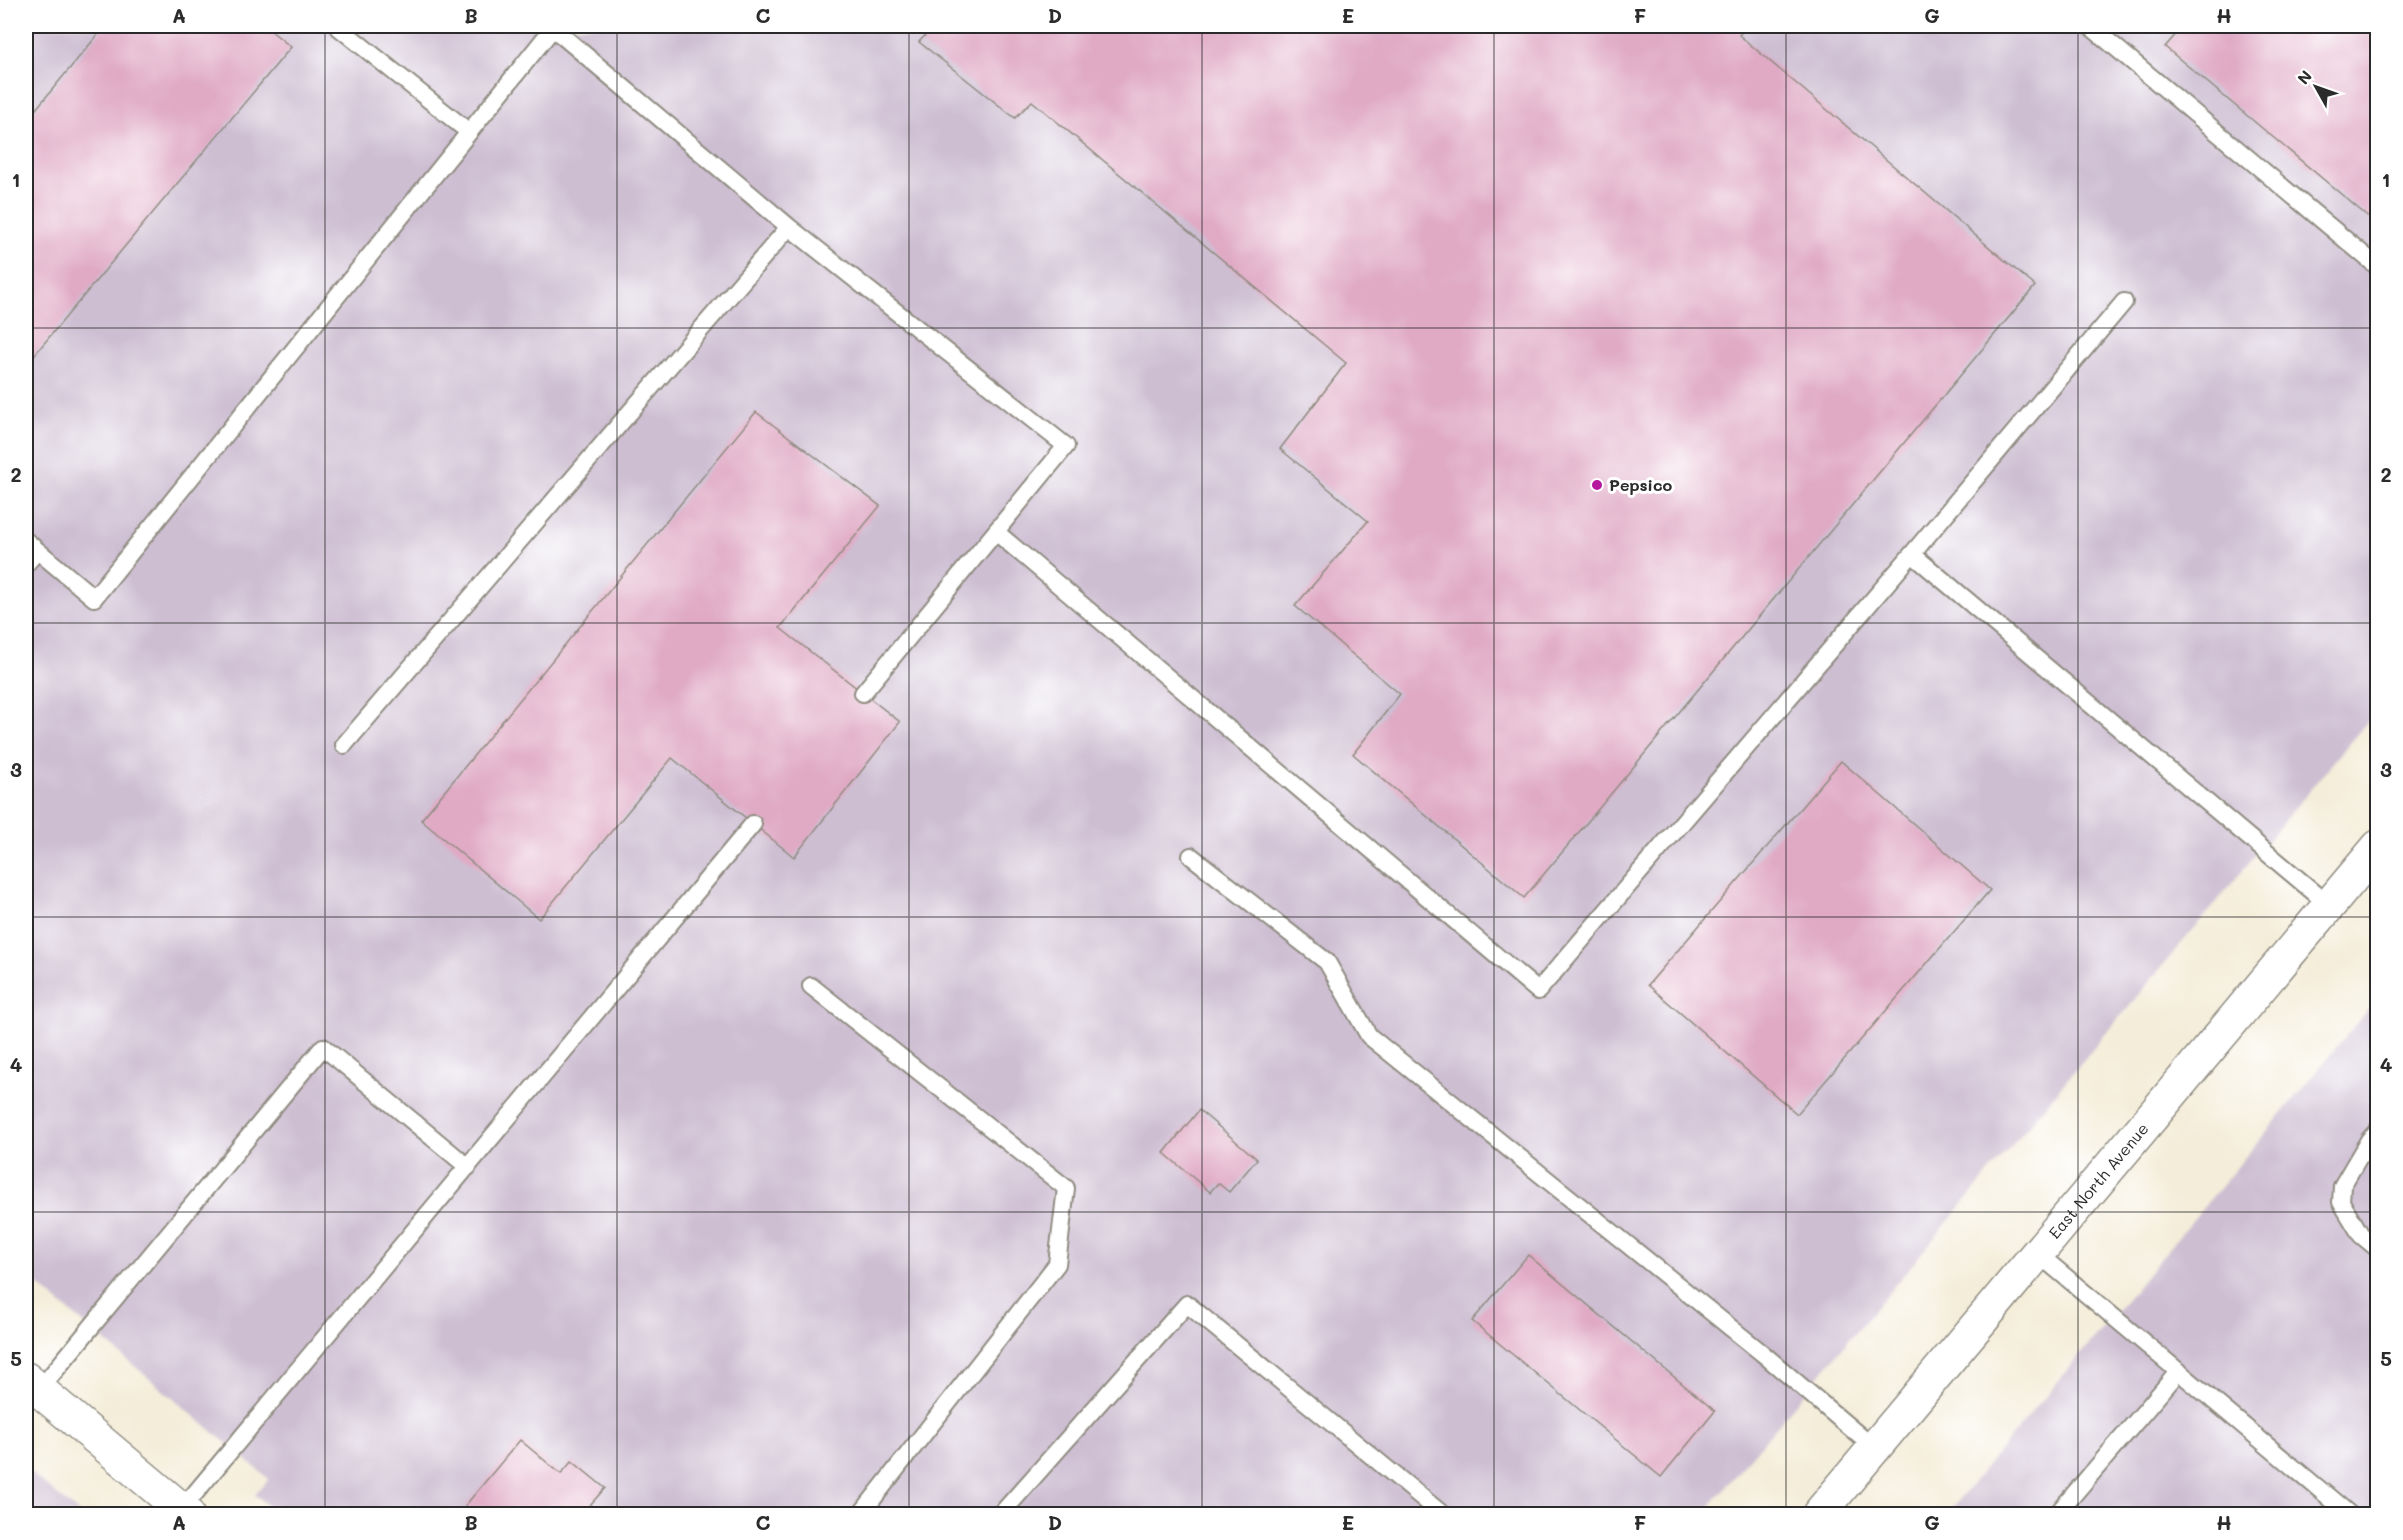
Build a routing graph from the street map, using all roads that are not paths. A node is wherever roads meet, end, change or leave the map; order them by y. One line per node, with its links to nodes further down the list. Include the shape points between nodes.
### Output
1 (337, 26): 4 (lane)
2 (2090, 26): 6 (lane)
3 (554, 27): 4 (lane); 5 (lane)
4 (469, 132): 9 (lane, via 93,598)
5 (789, 228): 8 (lane, via 1066,446); 13 (lane)
6 (2378, 267)
7 (2124, 302): 10 (lane)
8 (996, 532): 10 (lane, via 1538,991); 12 (lane)
9 (31, 546): 11 (lane)
10 (1912, 554): 17 (lane)
11 (26, 564)
12 (863, 693)
13 (344, 745)
14 (753, 824): 20 (lane)
15 (1191, 856): 25 (lane, via 1327,962 1369,1036)
16 (2372, 866): 17 (street, East North Avenue)
17 (2329, 905): 22 (street, East North Avenue)
18 (811, 986): 27 (lane, via 1066,1188 1057,1264)
19 (2378, 1130): 21 (lane, via 2342,1186 2341,1202 2361,1235)
20 (468, 1167): 24 (lane, via 323,1047); 26 (lane)
21 (2378, 1250)
22 (2037, 1253): 23 (lane); 25 (street, East North Avenue)
23 (2179, 1371): 31 (lane); 32 (lane)
24 (32, 1385): 26 (street)
25 (1874, 1448): 30 (street, East North Avenue)
26 (184, 1512)
27 (861, 1515)
28 (1001, 1515): 29 (lane, via 1187,1304)
29 (1442, 1515)
30 (1819, 1515)
31 (2058, 1515)
32 (2349, 1515)

